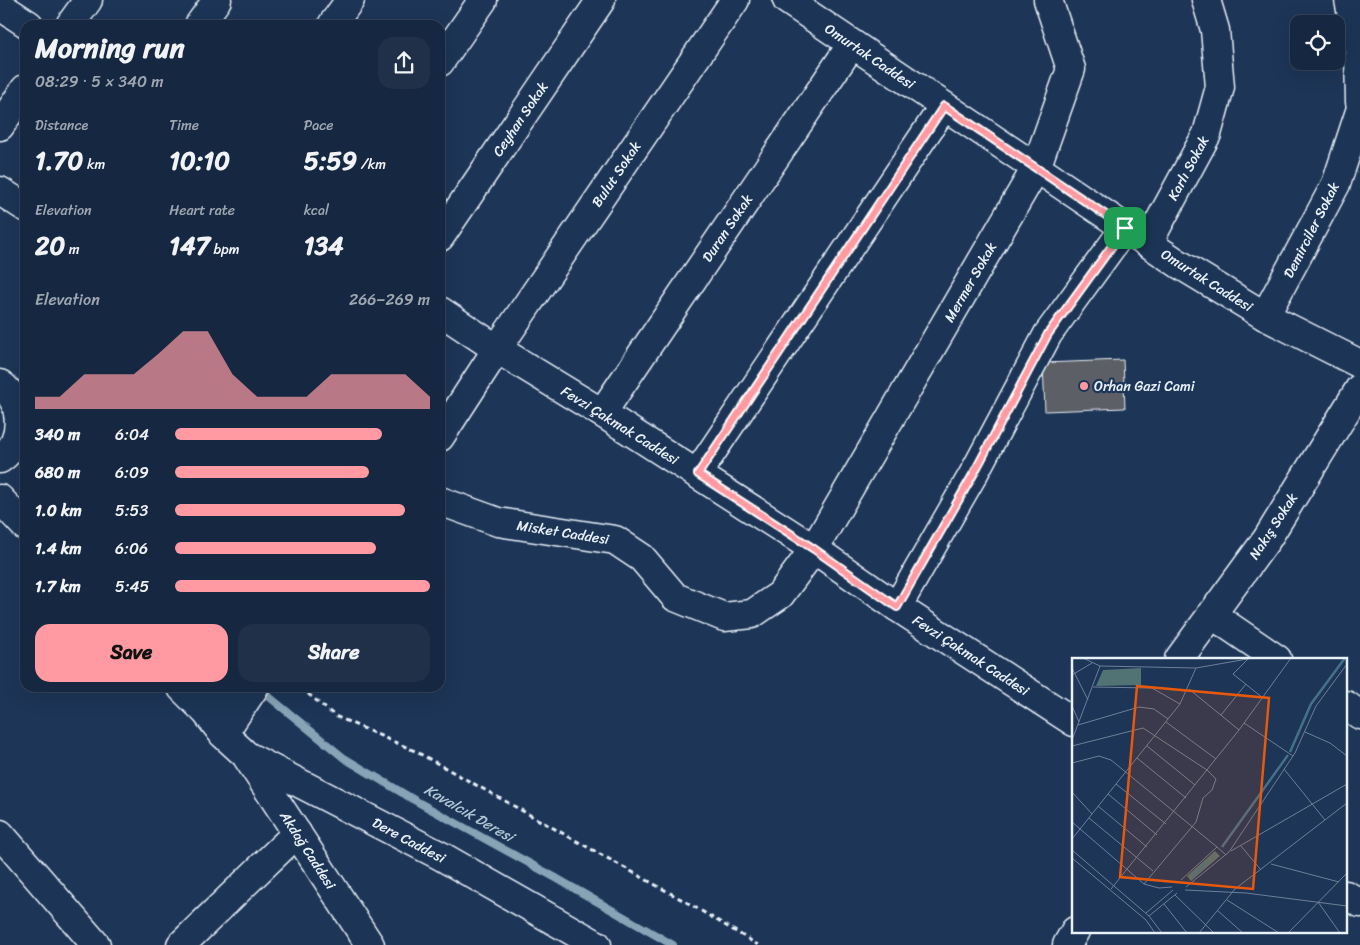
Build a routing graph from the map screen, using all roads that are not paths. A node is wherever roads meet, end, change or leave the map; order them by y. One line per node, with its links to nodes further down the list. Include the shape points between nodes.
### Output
1 (88, 0): 13 (street)
2 (217, 0): 14 (street)
3 (350, 0): 15 (street)
4 (483, 0): 17 (street)
5 (601, 0): 27 (street, Ceyhan Sokak)
6 (735, 0): 31 (street, Bulut Sokak)
7 (787, 0): 16 (street, Omurtak Caddesi)
8 (1048, 0): 23 (street, Mermer Sokak, via 1071,69)
9 (1206, 0): 28 (street, Karlı Sokak, via 1215,30 1220,87 1207,134)
10 (1348, 0): 19 (street, via 1359,53)
11 (0, 6): 12 (street)
12 (21, 20)
13 (74, 20)
14 (203, 20)
15 (336, 20)
16 (852, 44): 20 (street, Omurtak Caddesi); 35 (street, Duran Sokak)
17 (445, 55)
18 (20, 97): 22 (street)
19 (1360, 102)
20 (944, 106): 23 (street, Omurtak Caddesi); 40 (street)
21 (1360, 112): 30 (street, Demirciler Sokak, via 1336,184)
22 (0, 126)
23 (1036, 168): 26 (street, Omurtak Caddesi); 44 (street, Mermer Sokak)
24 (0, 191): 25 (street)
25 (20, 204)
26 (1125, 228): 28 (street, Omurtak Caddesi); 45 (street, via 1048,334 974,473)
27 (445, 230)
28 (1148, 243): 30 (street, Omurtak Caddesi)
29 (445, 314): 31 (street, Fevzi Çakmak Caddesi)
30 (1266, 316): 32 (street, Omurtak Caddesi)
31 (497, 349): 35 (street, Fevzi Çakmak Caddesi); 37 (street, Bulut Sokak)
32 (1360, 364)
33 (0, 384): 36 (street, via 14,400)
34 (1360, 388): 46 (street, Nakış Sokak, via 1267,539)
35 (602, 413): 40 (street, Fevzi Çakmak Caddesi)
36 (20, 420)
37 (445, 429)
38 (20, 435): 39 (street)
39 (0, 459)
40 (698, 474): 44 (street, Fevzi Çakmak Caddesi)
41 (0, 499): 43 (street)
42 (445, 503): 44 (street, Misket Caddesi, via 498,522 615,540 642,558 675,597 724,617 752,614 780,595)
43 (20, 521)
44 (814, 549): 45 (street, Fevzi Çakmak Caddesi)
45 (897, 607): 55 (street, Fevzi Çakmak Caddesi)
46 (1211, 614): 47 (street, Nakış Sokak); 48 (street)
47 (1180, 658)
48 (1276, 658)
49 (186, 692): 53 (street, Dere Caddesi)
50 (223, 692): 53 (street)
51 (251, 692): 56 (street)
52 (1348, 706): 54 (street)
53 (206, 712): 56 (street, Dere Caddesi)
54 (1360, 715)
55 (1072, 721)
56 (223, 734): 57 (street, Dere Caddesi)
57 (247, 756): 58 (street, Akdağ Caddesi); 64 (street, Dere Caddesi, via 441,856)
58 (297, 833): 62 (street); 63 (street, Akdağ Caddesi)
59 (0, 834): 61 (street)
60 (1074, 932): 65 (street)
61 (96, 945)
62 (181, 945)
63 (370, 945)
64 (597, 945)
65 (1067, 945)

